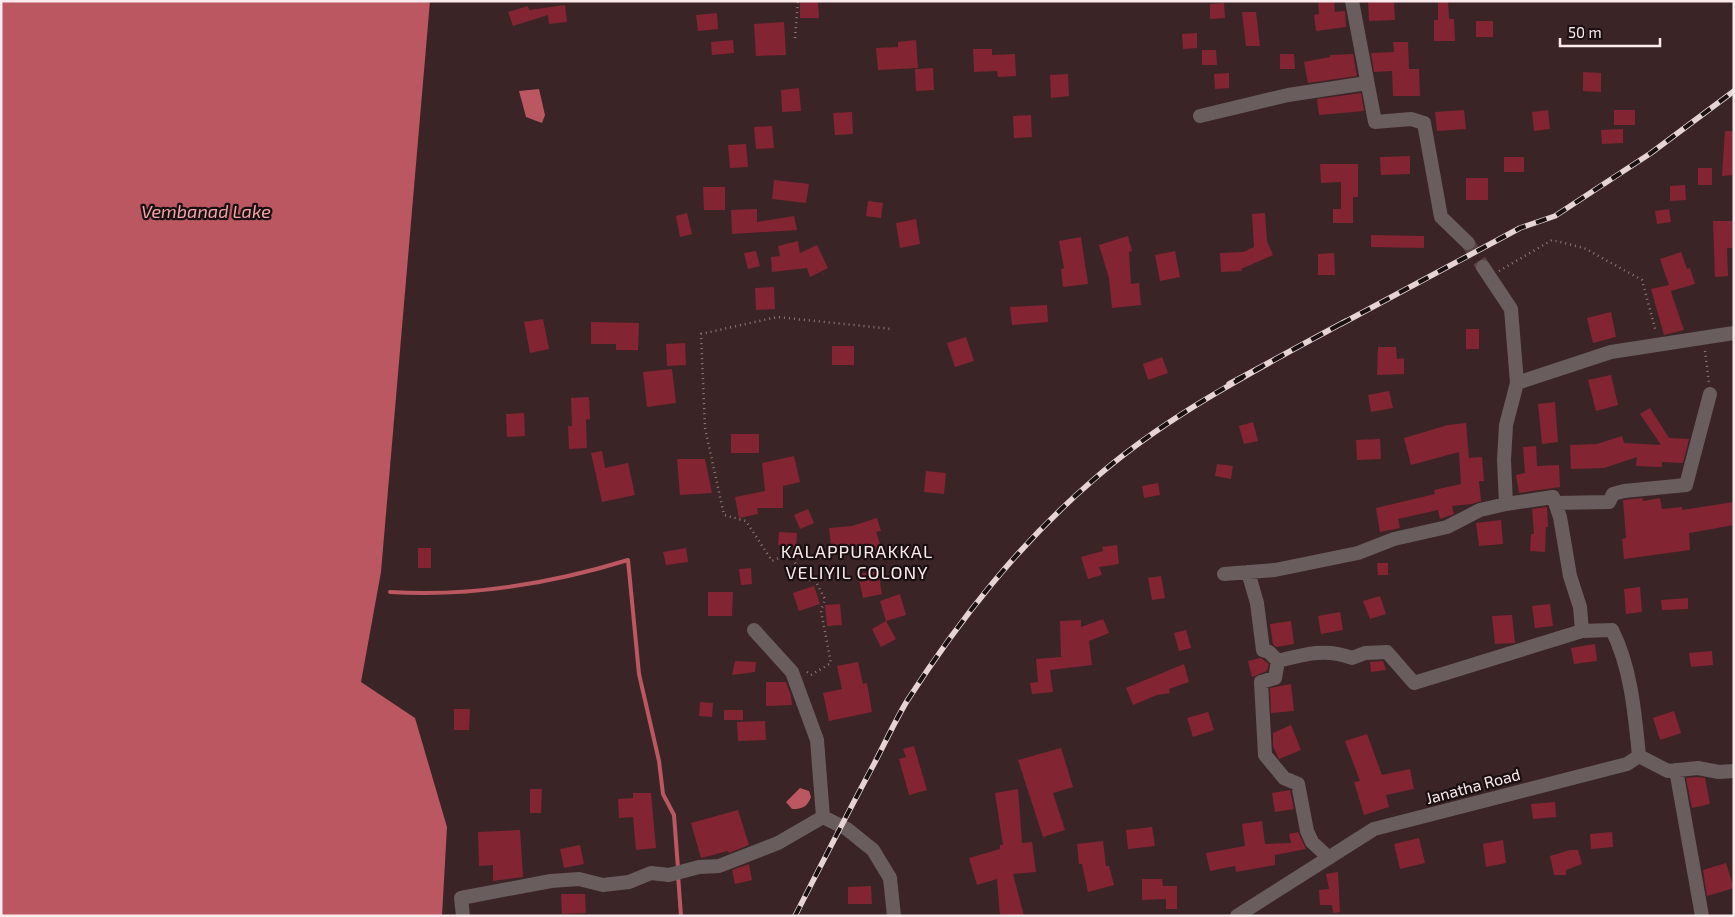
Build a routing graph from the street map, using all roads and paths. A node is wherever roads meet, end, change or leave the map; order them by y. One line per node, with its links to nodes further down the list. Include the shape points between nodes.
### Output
1 (798, 1): 3 (path)
2 (1352, 1): 4 (street)
3 (796, 38)
4 (1367, 83): 5 (street, via 1288,95); 6 (street, via 1375,122 1411,119 1424,124 1441,217)
5 (1200, 116)
6 (1468, 243)
7 (1487, 271): 11 (path, via 1552,240 1584,248 1642,280); 12 (street, via 1511,309)
8 (892, 329): 21 (path, via 778,317 701,334 705,428 724,515 746,522 772,561 790,553 804,580 816,580 825,599 820,610 831,663 811,674)
9 (1734, 333): 10 (street)
10 (1704, 337): 11 (street); 13 (path)
11 (1658, 343): 12 (street, via 1611,352)
12 (1517, 383): 15 (street, via 1506,425)
13 (1710, 394): 14 (street, via 1686,485 1624,491 1613,494 1609,502)
14 (1555, 503): 15 (street, via 1552,497); 19 (street, via 1580,607)
15 (1506, 504): 16 (street, via 1480,510 1447,528 1394,539 1358,553)
16 (1248, 572): 17 (street); 20 (street, via 1257,603 1263,650 1270,652)
17 (1224, 574)
18 (754, 630): 25 (street, via 792,672 817,740)
19 (1582, 631): 20 (street, via 1414,683 1387,652 1365,653 1352,658 1340,653 1314,652); 22 (street, via 1612,630 1620,645)
20 (1278, 662): 26 (street, via 1275,678 1261,682 1265,755 1284,778 1298,784 1307,831 1312,842)
21 (803, 670)
22 (1639, 756): 23 (street, via 1668,771); 26 (street, Janatha Road, via 1627,764 1374,829)
23 (1676, 770): 24 (street); 30 (street)
24 (1734, 771)
25 (823, 817): 27 (street, via 778,843 719,866 650,873 628,882 603,885 579,878 551,881 461,898); 28 (street, via 847,829 874,850 890,878)
26 (1329, 858): 29 (street, Janatha Road)
27 (463, 916)
28 (894, 916)
29 (1238, 916)
30 (1702, 916)

